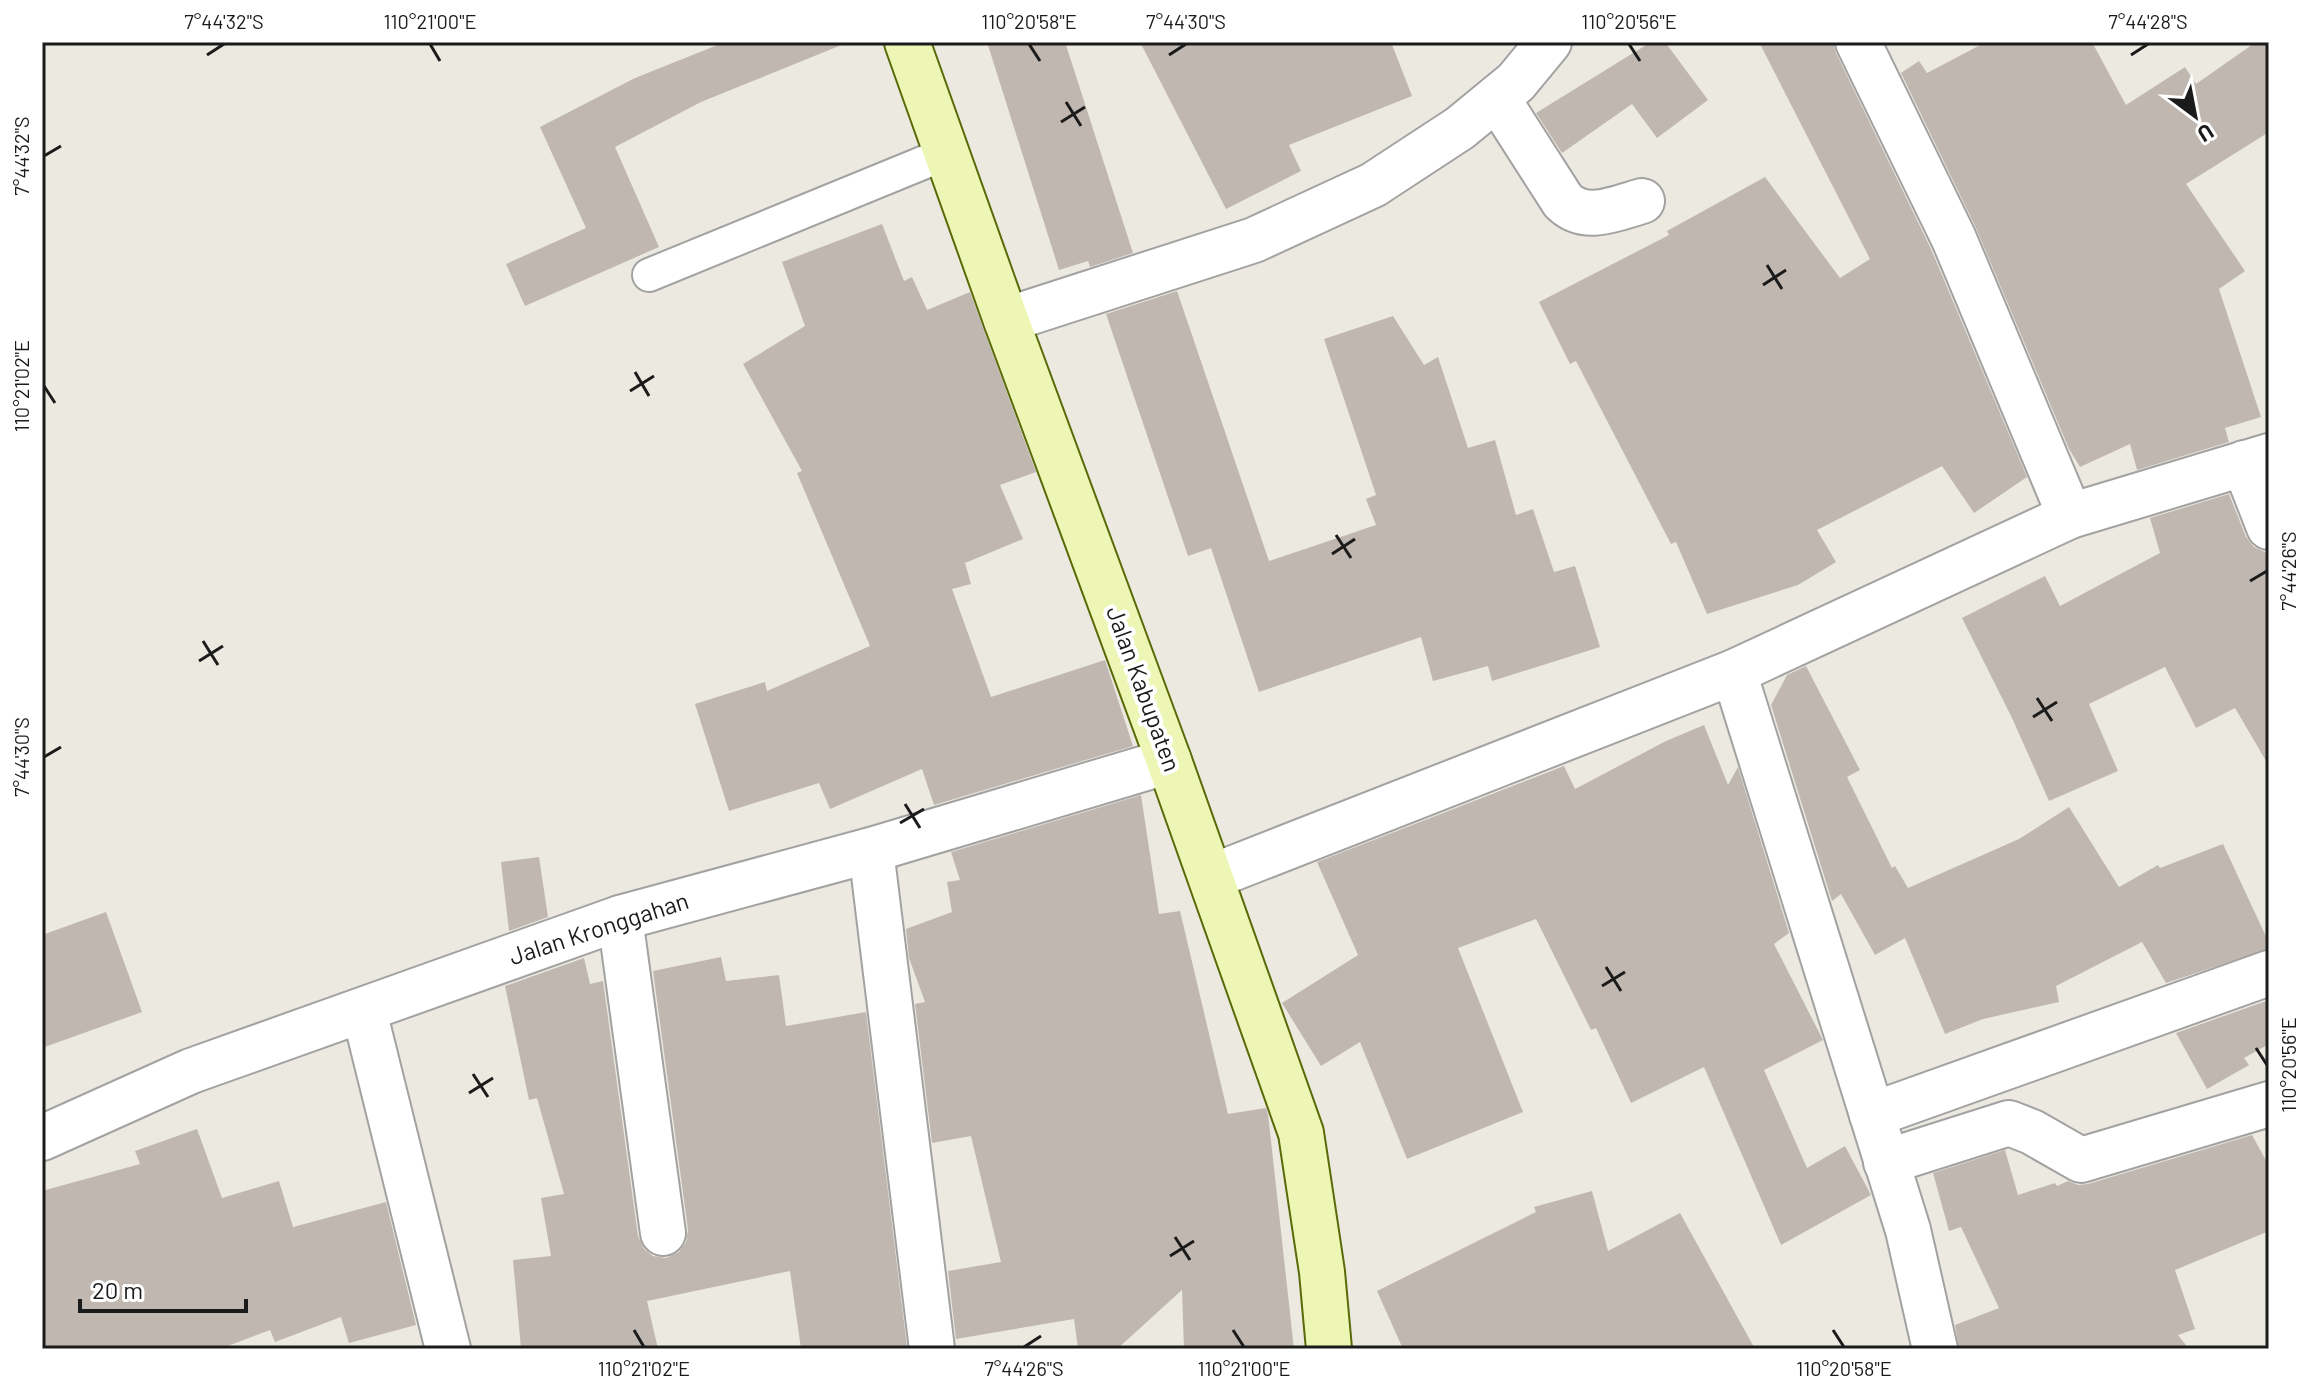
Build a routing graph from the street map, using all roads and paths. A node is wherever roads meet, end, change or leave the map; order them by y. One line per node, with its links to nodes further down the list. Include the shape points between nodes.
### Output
1 (907, 42): 5 (main road, Jalan Kabupaten)
2 (1549, 42): 4 (street)
3 (1858, 42): 10 (street, via 1954,239)
4 (1497, 98): 6 (street, via 1574,212); 8 (street, via 1373,185 1254,240)
5 (947, 153): 7 (lane); 8 (main road, Jalan Kabupaten)
6 (1642, 201)
7 (649, 275)
8 (1006, 320): 13 (main road, Jalan Kabupaten)
9 (2256, 460): 10 (street); 11 (street)
10 (2070, 516): 12 (street)
11 (2269, 527)
12 (1734, 672): 15 (street); 20 (street)
13 (1169, 761): 14 (street, Jalan Kronggahan); 15 (main road, Jalan Kabupaten)
14 (871, 850): 16 (street, Jalan Kronggahan); 25 (street)
15 (1211, 877): 26 (main road, Jalan Kabupaten, via 1301,1133)
16 (620, 918): 18 (street, Jalan Kronggahan); 23 (street)
17 (2269, 973): 20 (street)
18 (364, 1011): 21 (street, Jalan Kronggahan, via 191,1071); 24 (street)
19 (2269, 1104): 22 (street, via 2081,1160 2009,1123)
20 (1872, 1115): 22 (street)
21 (42, 1138)
22 (1886, 1162): 27 (street, via 1908,1230)
23 (663, 1233)
24 (448, 1349)
25 (932, 1349)
26 (1329, 1349)
27 (1935, 1349)

